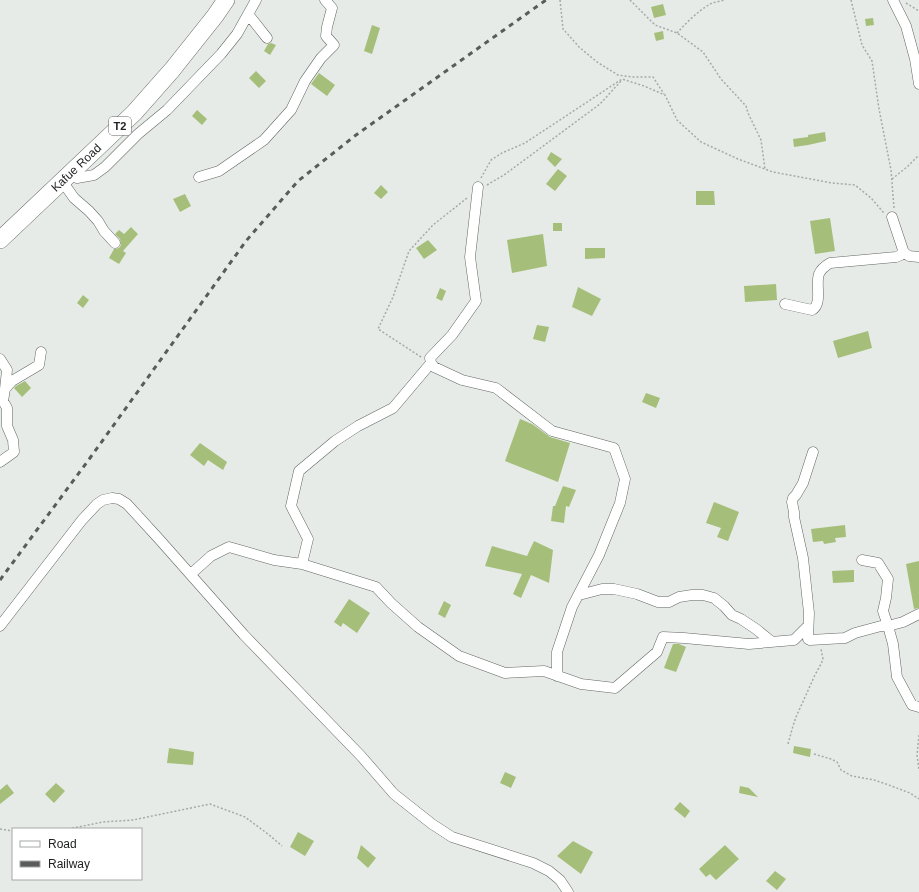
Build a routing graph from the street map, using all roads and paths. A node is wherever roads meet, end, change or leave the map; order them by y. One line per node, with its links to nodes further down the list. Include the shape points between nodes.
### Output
1 (226, 0): 19 (highway, Kafue Road / T2, via 172,70 134,113)
2 (256, 0): 11 (street)
3 (325, 0): 18 (street, via 332,8 326,36 334,45 305,81 291,110 264,140 219,171)
4 (560, 0): 15 (path, via 563,29 579,47 618,75 652,77)
5 (630, 0): 12 (path, via 656,25)
6 (725, 0): 12 (path, via 713,3 699,12)
7 (851, 0): 20 (path, via 862,45 872,61)
8 (893, 0): 14 (street, via 906,26)
9 (900, 0): 10 (path)
10 (919, 11)
11 (248, 14): 13 (street); 19 (street, via 238,34 221,54 167,110 105,167 94,175)
12 (677, 33): 17 (path, via 703,52 721,79 746,106 761,140)
13 (267, 38)
14 (919, 84)
15 (665, 95): 17 (path, via 677,120 701,142); 21 (path, via 622,79 525,143 491,160)
16 (919, 155): 20 (path)
17 (765, 169): 22 (path, via 832,183 855,185 887,216)
18 (199, 176)
19 (65, 178): 23 (highway, Kafue Road / T2); 24 (street, via 74,198 89,211)
20 (892, 179): 22 (path)
21 (478, 187): 30 (street, via 470,257 476,301 452,334 430,358)
22 (892, 217): 25 (street)
23 (0, 240)
24 (115, 242)
25 (903, 252): 26 (street, via 909,256); 27 (street, via 896,257 830,263 822,268 818,275 815,308 812,310)
26 (919, 256)
27 (786, 304)
28 (41, 352): 31 (street, via 39,366 12,381)
29 (0, 359): 31 (street, via 6,370)
30 (431, 363): 35 (street, via 393,408 335,441 299,472 290,506 308,539); 37 (street, via 434,367 462,380 496,388 552,431 614,448 625,479 620,502 599,555)
31 (5, 389): 33 (street, via 2,401 7,408 6,426 13,440 14,452)
32 (812, 452): 40 (street, via 803,483 792,502 803,558)
33 (0, 462)
34 (862, 560): 41 (street, via 878,563 888,579 883,611)
35 (302, 564): 36 (street, via 274,560 229,547 211,556); 44 (street, via 376,587 418,627 459,656 506,673 544,671)
36 (191, 574): 39 (street, via 127,504 120,499 103,500 82,520); 55 (street, via 244,635 361,756 394,794 452,837 533,863 560,880)
37 (579, 595): 43 (street, via 602,589 637,594 658,602 670,602 678,597 703,595 714,598 732,615); 44 (street, via 572,607 556,652)
38 (919, 614): 41 (street)
39 (0, 626)
40 (808, 626): 42 (street, via 808,639); 43 (street, via 794,640)
41 (888, 626): 42 (street, via 855,633 845,638); 45 (street, via 897,677 912,704)
42 (818, 639): 47 (path, via 823,659 794,722)
43 (772, 642): 44 (street, via 749,644 664,637 657,652 615,688 581,684)
44 (556, 676)
45 (919, 708)
46 (919, 735): 49 (path)
47 (788, 744)
48 (814, 754): 50 (path, via 837,762 841,770 852,776 886,784)
49 (919, 770)
50 (919, 799)
51 (73, 828): 54 (path, via 133,820 210,804 245,817)
52 (0, 830): 53 (path)
53 (12, 831)
54 (282, 846)
55 (568, 892)

